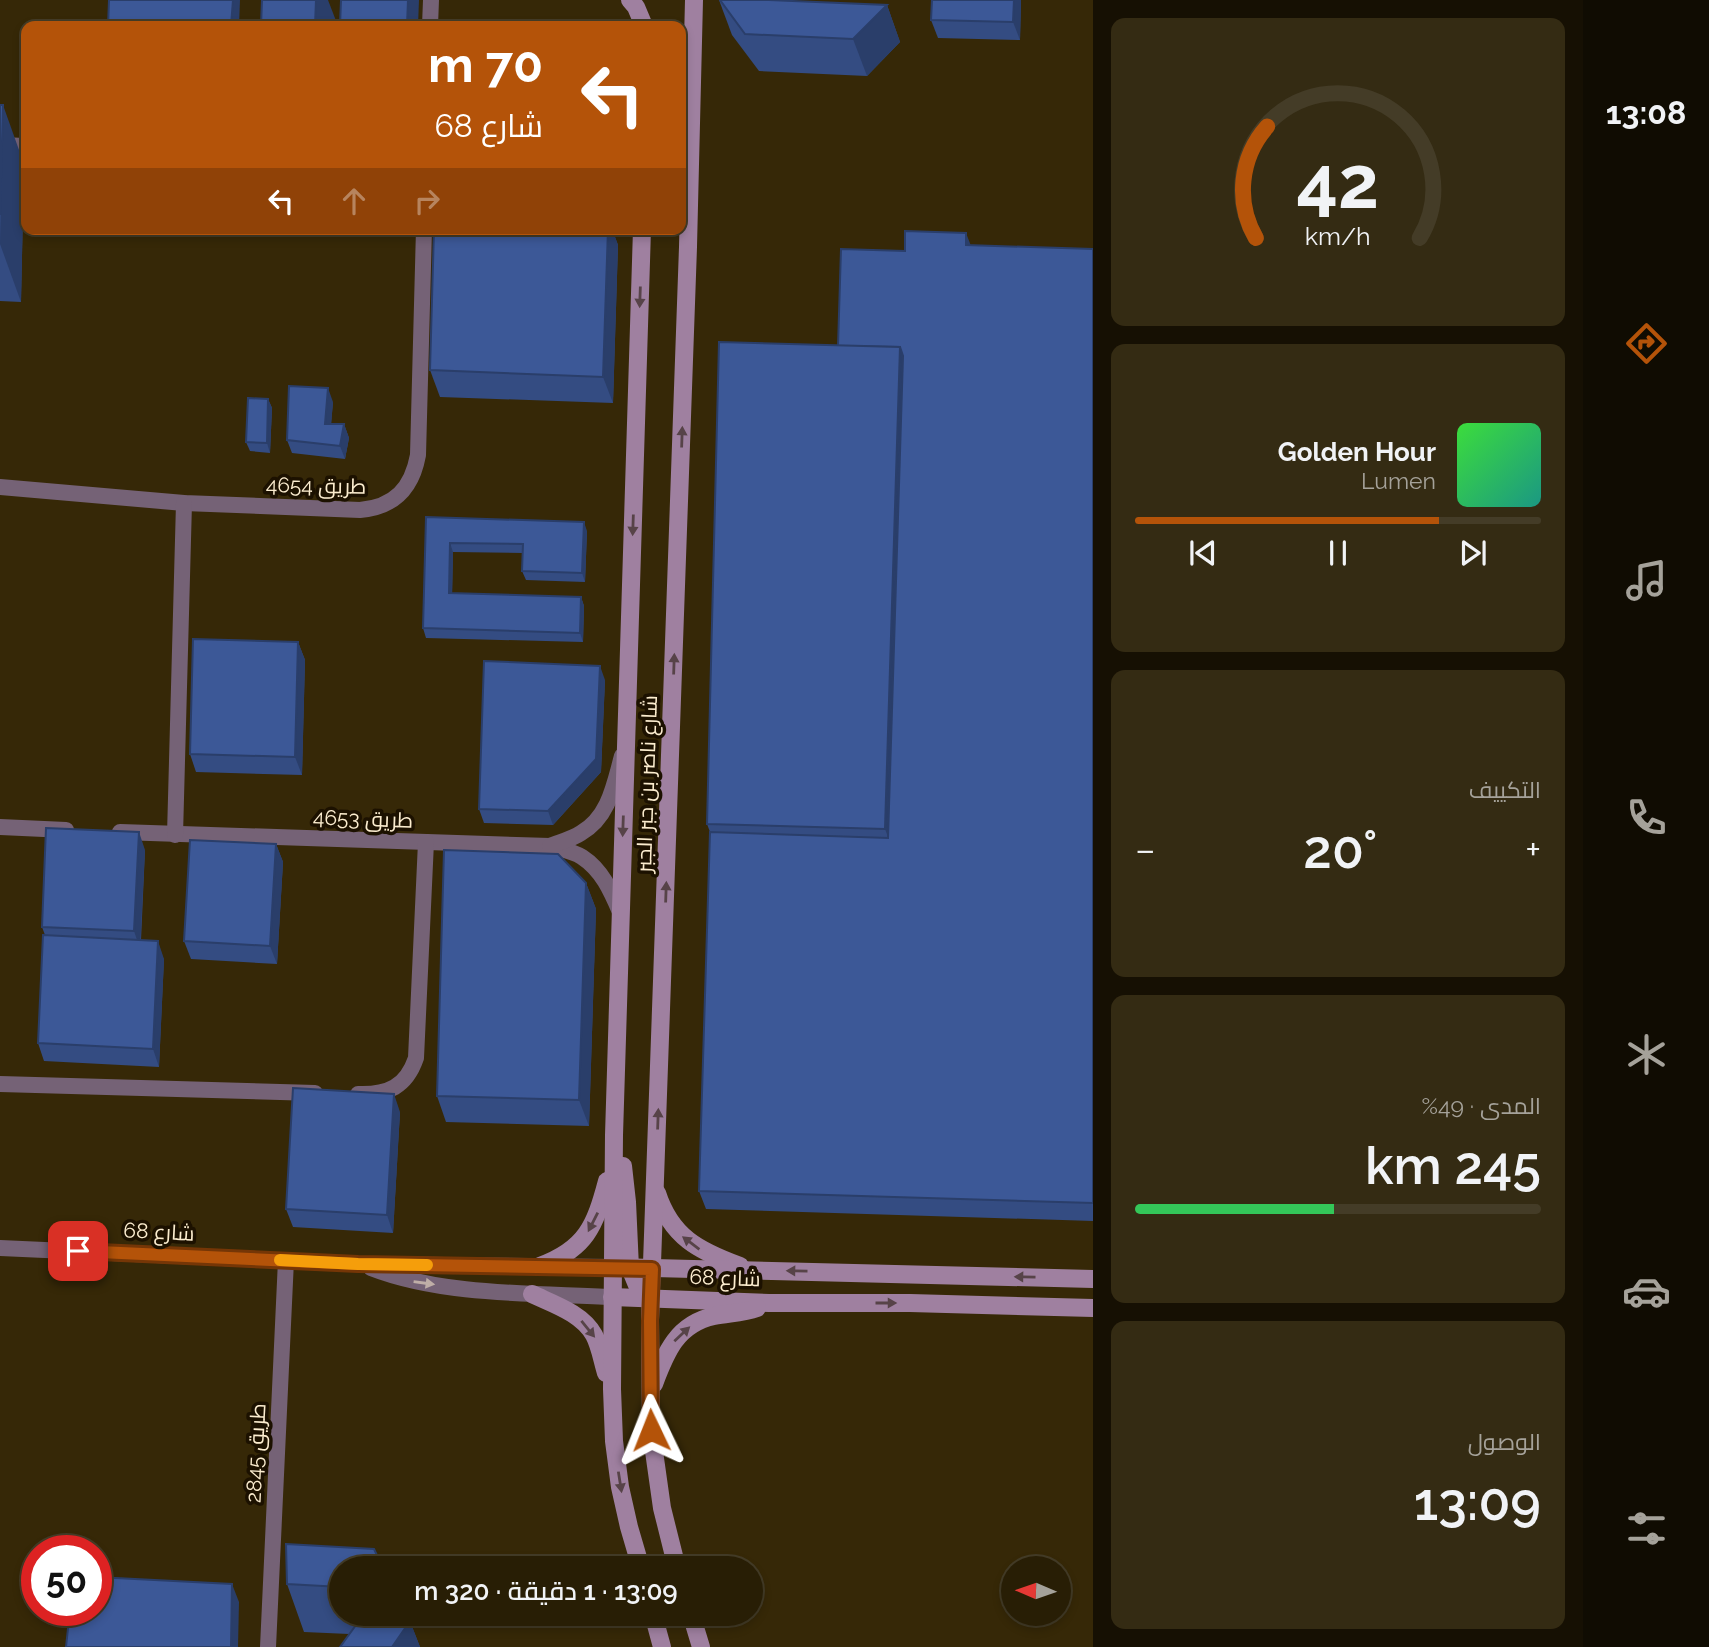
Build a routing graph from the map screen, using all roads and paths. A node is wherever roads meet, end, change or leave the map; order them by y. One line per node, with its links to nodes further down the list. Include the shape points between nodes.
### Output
1 (431, 0): 5 (street)
2 (630, 0): 6 (main road)
3 (649, 0): 7 (main road)
4 (694, 0): 25 (main road, شارع ناصر بن جبر الجبر, one-way to 4)
5 (430, 21)
6 (643, 21)
7 (647, 21)
8 (0, 145): 9 (street)
9 (21, 146)
10 (424, 235): 13 (street, طريق 4654, via 418,455 409,484 381,506 360,510)
11 (642, 235): 14 (main road, شارع ناصر بن جبر الجبر, one-way to 14)
12 (0, 487): 13 (street, طريق 4654)
13 (184, 503): 18 (street)
14 (626, 741): 20 (street, طريق 4653, via 609,803 582,833); 21 (main road, شارع ناصر بن جبر الجبر, one-way to 21)
15 (0, 827): 16 (street)
16 (81, 831)
17 (108, 832): 18 (street, طريق 4653)
18 (175, 835): 19 (street, طريق 4653)
19 (426, 842): 20 (street, طريق 4653); 22 (street, via 416,1058 408,1076 393,1088 374,1094)
20 (550, 846): 21 (street, طريق 4653, via 581,855 610,887)
21 (620, 912): 23 (main road, شارع ناصر بن جبر الجبر)
22 (0, 1084)
23 (614, 1135): 24 (main road, شارع ناصر بن جبر الجبر); 30 (main road, via 626,1185)
24 (614, 1157): 29 (main road, one-way to 29, via 600,1208 585,1237 565,1255); 30 (main road, شارع ناصر بن جبر الجبر)
25 (655, 1187): 31 (main road, شارع ناصر بن جبر الجبر); 32 (main road, one-way to 25, via 696,1247 670,1221)
26 (0, 1248): 27 (street, شارع 68)
27 (286, 1260): 28 (street, شارع 68); 45 (street, طريق 2845)
28 (358, 1264): 29 (street, شارع 68); 34 (street, شارع 68, one-way to 34, via 409,1281)
29 (541, 1266): 30 (street, شارع 68)
30 (621, 1268): 31 (main road, شارع 68); 35 (main road, شارع ناصر بن جبر الجبر); 36 (main road)
31 (652, 1269): 32 (main road, شارع 68); 36 (main road, شارع ناصر بن جبر الجبر)
32 (753, 1271): 33 (main road, شارع 68, one-way to 32)
33 (1093, 1279)
34 (532, 1294): 35 (street, شارع 68); 39 (main road, one-way to 39, via 589,1327)
35 (612, 1297): 36 (main road, شارع 68); 39 (main road, شارع ناصر بن جبر الجبر)
36 (651, 1298): 37 (main road, شارع 68); 40 (main road, شارع ناصر بن جبر الجبر)
37 (769, 1303): 38 (main road, شارع 68, one-way to 38); 40 (main road, one-way to 37, via 667,1351 692,1325)
38 (1093, 1308)
39 (612, 1390): 41 (main road, شارع ناصر بن جبر الجبر, one-way to 41, via 620,1487)
40 (650, 1393): 42 (main road, شارع ناصر بن جبر الجبر, via 656,1469)
41 (637, 1556)
42 (674, 1556)
43 (656, 1626): 46 (main road)
44 (695, 1626): 47 (main road)
45 (268, 1647)
46 (662, 1647)
47 (701, 1647)

